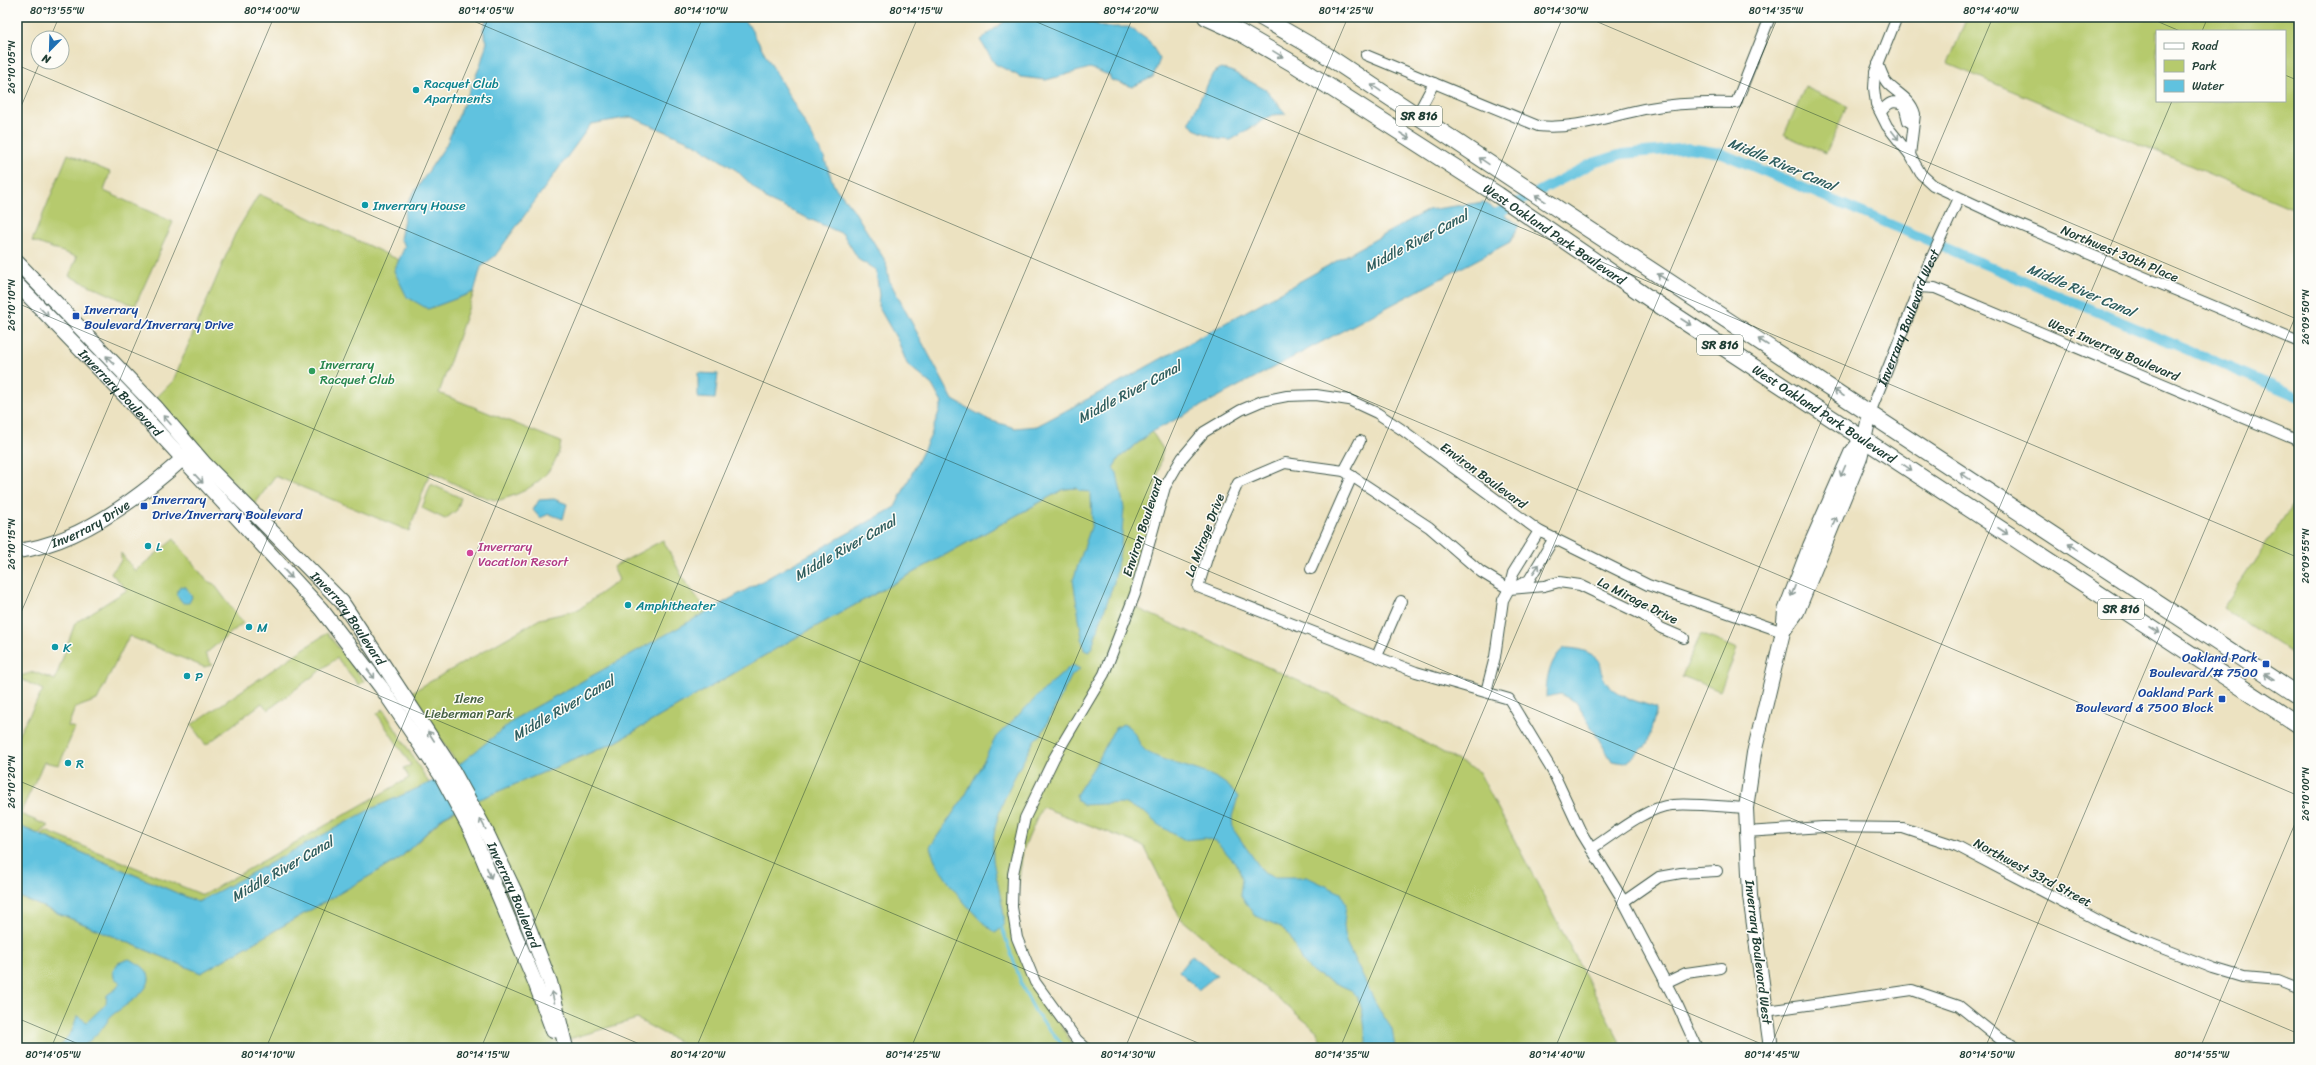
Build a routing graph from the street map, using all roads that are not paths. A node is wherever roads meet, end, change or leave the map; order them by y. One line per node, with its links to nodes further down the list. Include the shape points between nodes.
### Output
1 (1206, 17): 17 (main road, West Oakland Park Boulevard / SR 816, one-way to 17, via 1239,32 1294,64 1498,195)
2 (1262, 17): 9 (main road, West Oakland Park Boulevard / SR 816, one-way to 2, via 1315,47)
3 (1770, 17): 7 (street, via 1736,103 1688,102 1554,128 1538,126)
4 (1896, 17): 6 (street, Northwest 30th Place)
5 (1366, 54): 7 (street)
6 (1878, 64): 8 (street, Northwest 30th Place, via 1874,88 1876,104); 10 (street, via 1886,83 1910,102 1914,114)
7 (1434, 83): 9 (street)
8 (1881, 112): 10 (street, via 1888,103 1897,101 1904,105 1908,121); 11 (street, Northwest 30th Place, one-way to 11, via 1887,126)
9 (1417, 115): 16 (main road, West Oakland Park Boulevard / SR 816, one-way to 9)
10 (1912, 124): 11 (street)
11 (1910, 155): 12 (street, Northwest 30th Place, via 1921,174 1933,185)
12 (1959, 198): 15 (street, Inverrary Boulevard West); 18 (street, Northwest 30th Place)
13 (17, 262): 23 (street, Inverrary Boulevard, one-way to 13)
14 (17, 284): 24 (street, Inverrary Boulevard, one-way to 24)
15 (1918, 287): 19 (street, Inverrary Boulevard West); 22 (street, West Inverray Boulevard, via 1935,288)
16 (1695, 298): 17 (main road, via 1664,294); 19 (main road, West Oakland Park Boulevard / SR 816, one-way to 16)
17 (1653, 301): 20 (main road, West Oakland Park Boulevard / SR 816, one-way to 20)
18 (2299, 342)
19 (1870, 413): 20 (street, Inverrary Boulevard West); 29 (main road, West Oakland Park Boulevard / SR 816, one-way to 19)
20 (1863, 438): 30 (main road, West Oakland Park Boulevard / SR 816, one-way to 30); 36 (street, Inverrary Boulevard West, via 1860,458 1797,612)
21 (1360, 441): 25 (street)
22 (2299, 441)
23 (193, 449): 24 (street, Inverrary Drive); 43 (street, Inverrary Boulevard, one-way to 23, via 342,602)
24 (182, 459): 28 (street, Inverrary Drive, via 124,506 72,536); 43 (street, Inverrary Boulevard, one-way to 43, via 321,609)
25 (1348, 473): 31 (street); 34 (street, La Mirage Drive, via 1429,527 1481,572); 38 (street, La Mirage Drive, via 1284,463 1238,483 1214,536 1198,587)
26 (1539, 531): 27 (street, Environ Boulevard); 34 (street, via 1513,573); 56 (street, Environ Boulevard, via 1401,429 1377,413 1349,400 1316,395 1286,396 1262,401 1204,432 1182,458 1166,488 1134,594 1104,674 1042,779 1025,818 1013,874 1012,907 1017,938 1035,982 1077,1040)
27 (1554, 538): 34 (street, one-way to 27, via 1529,580); 36 (street, Environ Boulevard, via 1648,585)
28 (17, 551)
29 (2094, 561): 30 (main road, via 2082,566); 32 (main road, West Oakland Park Boulevard / SR 816)
30 (2052, 563): 33 (main road, West Oakland Park Boulevard / SR 816)
31 (1311, 569)
32 (2118, 576): 33 (main road, via 2088,573); 41 (main road, West Oakland Park Boulevard / SR 816, one-way to 32)
33 (2075, 578): 40 (main road, West Oakland Park Boulevard / SR 816, one-way to 40)
34 (1509, 589): 37 (street, La Mirage Drive, via 1558,582 1580,585); 39 (street, via 1503,600 1495,658)
35 (1401, 600): 38 (street)
36 (1783, 632): 45 (street, Inverrary Boulevard West, via 1754,753)
37 (1684, 638)
38 (1377, 656): 39 (street, La Mirage Drive, via 1416,672)
39 (1486, 692): 47 (street, via 1509,699 1553,772)
40 (2250, 693): 41 (main road, via 2280,696); 42 (main road, West Oakland Park Boulevard / SR 816)
41 (2295, 693)
42 (2296, 719)
43 (447, 773): 44 (street, Inverrary Boulevard)
44 (467, 808): 54 (street, Inverrary Boulevard, one-way to 54, via 473,835 535,982); 55 (street, Inverrary Boulevard, one-way to 44, via 550,982 515,892)
45 (1746, 808): 46 (street, Inverrary Boulevard West); 47 (street, via 1672,805 1628,824)
46 (1746, 832): 52 (street, Northwest 33rd Street, via 1823,827 1903,828 1957,846 2105,924 2149,943 2213,968 2243,976 2279,980); 53 (street, Inverrary Boulevard West, via 1752,922)
47 (1591, 849): 49 (street)
48 (1717, 871): 49 (street, via 1659,877)
49 (1623, 902): 51 (street)
50 (1721, 968): 51 (street, via 1686,973)
51 (1666, 983): 57 (street)
52 (2299, 988)
53 (1766, 1011): 58 (street, Inverrary Boulevard West); 59 (street, via 1912,990 1959,1006 2000,1039)
54 (558, 1048)
55 (566, 1048)
56 (1086, 1048)
57 (1697, 1048)
58 (1771, 1048)
59 (2020, 1048)

